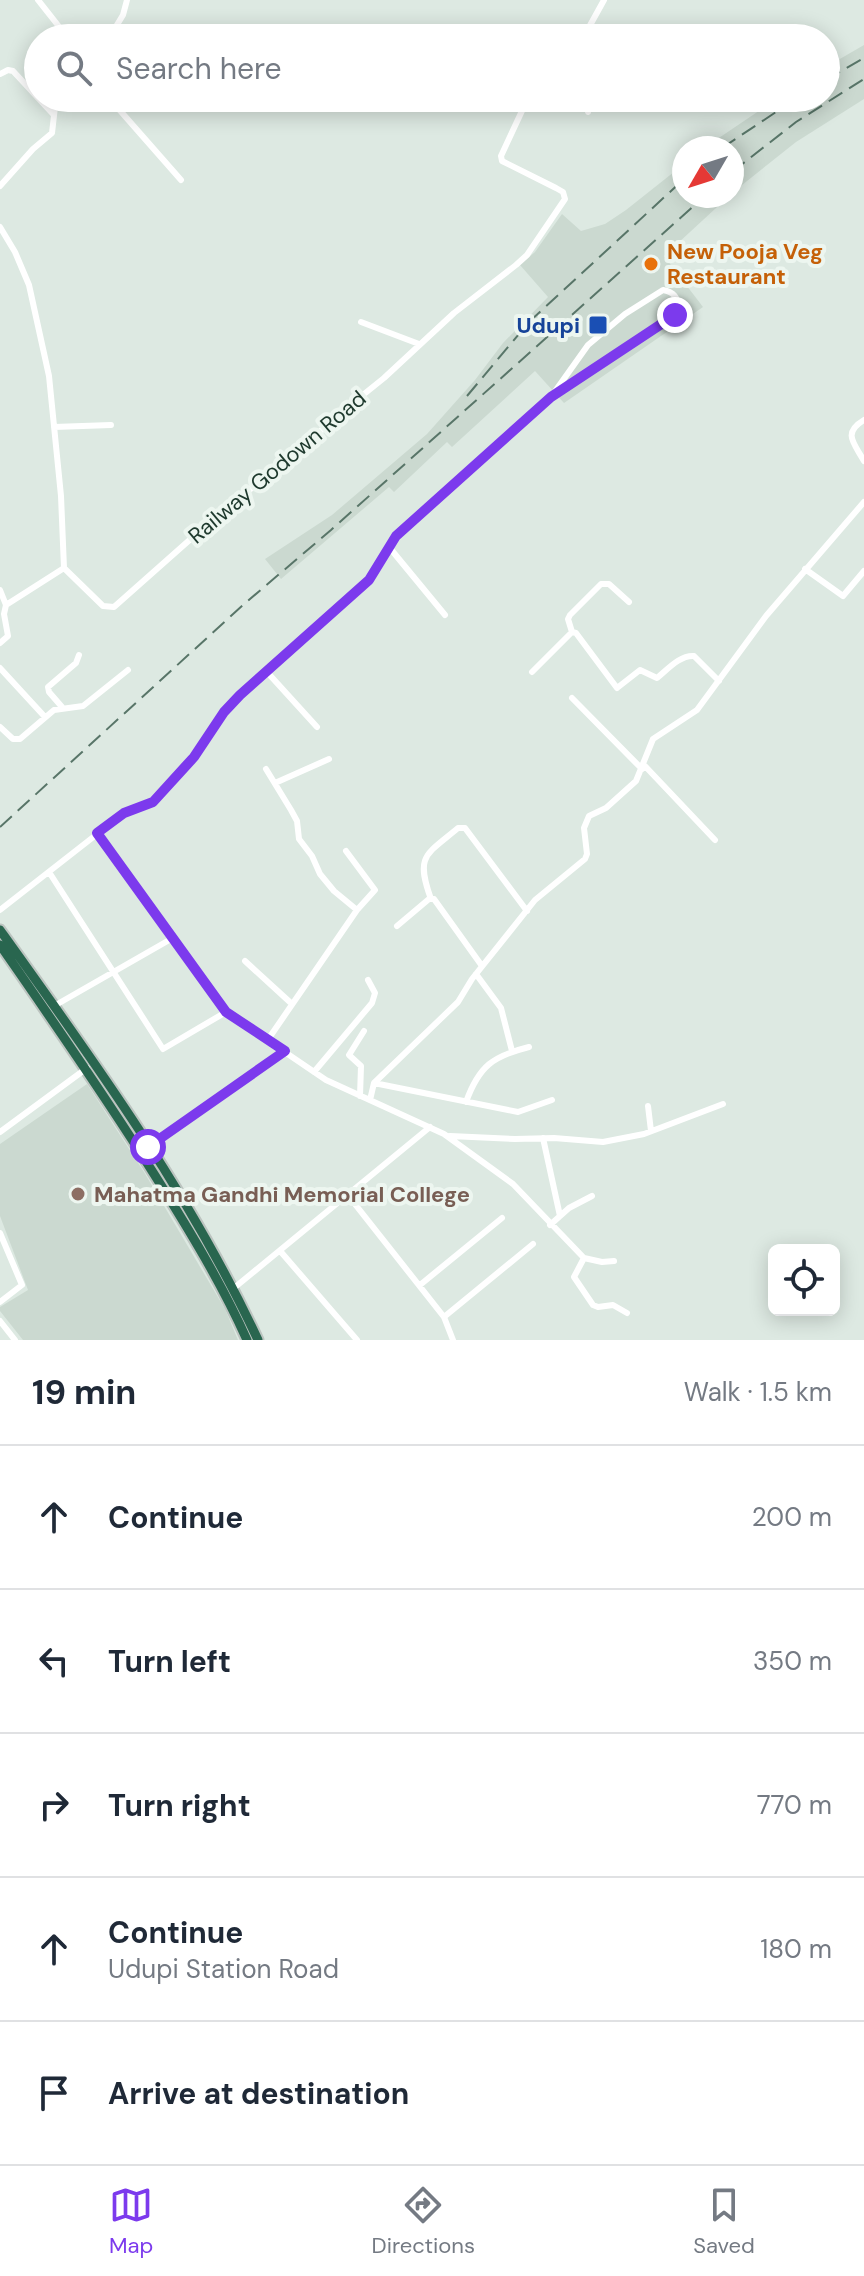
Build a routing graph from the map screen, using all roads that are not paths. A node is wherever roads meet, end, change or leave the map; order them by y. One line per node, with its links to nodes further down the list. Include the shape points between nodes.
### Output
1 (38, 0): 4 (street)
2 (127, 0): 5 (street)
3 (604, 0): 6 (street)
4 (57, 24)
5 (118, 24)
6 (591, 24)
7 (0, 74): 8 (street, via 13,71)
8 (24, 83)
9 (121, 112): 12 (street)
10 (521, 112): 16 (street, Railway Godown Road, via 502,161 563,192 565,199 527,255)
11 (53, 114): 13 (street, via 52,133)
12 (181, 180)
13 (0, 186)
14 (0, 227): 20 (street, via 29,285)
15 (361, 322): 16 (street)
16 (419, 344): 24 (street, Railway Godown Road, via 114,607 103,606)
17 (551, 397): 17 (street, via 583,350 625,314 663,290 672,292 679,307 675,315); 23 (street)
18 (864, 420): 21 (street, via 851,431)
19 (111, 425): 20 (street)
20 (54, 427): 24 (street)
21 (864, 461)
22 (864, 502): 25 (street)
23 (389, 547): 30 (street); 36 (street, via 369,580)
24 (64, 568): 29 (street)
25 (805, 569): 26 (street, via 843,596); 38 (street)
26 (864, 571)
27 (0, 590): 29 (street)
28 (629, 602): 31 (street, via 609,584 601,584 570,615)
29 (4, 609): 32 (street, via 8,636)
30 (445, 615)
31 (572, 632): 37 (street); 38 (street, via 617,688 640,670 657,678 690,655)
32 (0, 643)
33 (79, 655): 40 (street, via 48,687)
34 (0, 668): 41 (street)
35 (128, 670): 40 (street, via 83,706)
36 (267, 672): 43 (street); 48 (street, via 224,712 194,757 153,802 124,813)
37 (532, 672)
38 (719, 681): 45 (street, via 697,710 653,739)
39 (572, 698): 45 (street)
40 (62, 707): 41 (street)
41 (45, 717): 42 (street, via 20,739)
42 (0, 727)
43 (317, 727)
44 (329, 759): 47 (street)
45 (643, 767): 49 (street); 55 (street, via 636,781 589,816 585,859)
46 (266, 769): 47 (street)
47 (275, 783): 54 (street, via 320,874)
48 (97, 833): 51 (street); 58 (street)
49 (715, 840)
50 (346, 851): 54 (street, via 375,890)
51 (49, 872): 53 (street); 62 (street)
52 (431, 899): 55 (street, via 423,872 427,854 465,828); 56 (street); 61 (street)
53 (0, 910)
54 (357, 910): 65 (street)
55 (527, 911): 61 (street)
56 (397, 926)
57 (0, 930): 66 (highway)
58 (171, 939): 62 (street); 67 (street)
59 (0, 945): 73 (highway)
60 (245, 961): 65 (street)
61 (482, 966): 63 (street)
62 (113, 972): 66 (street); 67 (street, via 163,1049)
63 (476, 974): 72 (street, via 501,1008); 75 (street, via 458,1002)
64 (368, 980): 74 (street, via 375,993 372,1003)
65 (292, 1004): 69 (street)
66 (54, 1006): 87 (highway)
67 (226, 1012): 69 (street)
68 (364, 1031): 76 (street, via 349,1055 361,1066)
69 (267, 1041): 71 (street)
70 (529, 1047): 72 (street)
71 (285, 1051): 74 (street); 87 (street)
72 (512, 1051): 79 (street, via 482,1068)
73 (87, 1068): 84 (street); 88 (highway)
74 (314, 1072): 76 (street)
75 (374, 1083): 77 (street); 79 (street)
76 (360, 1096): 77 (street)
77 (370, 1100): 82 (street)
78 (552, 1100): 79 (street, via 518,1112)
79 (466, 1102)
80 (723, 1104): 83 (street)
81 (648, 1106): 83 (street)
82 (430, 1127): 85 (street); 89 (street)
83 (651, 1131): 86 (street, via 603,1142)
84 (0, 1132)
85 (447, 1136): 86 (street); 93 (street, via 513,1184)
86 (543, 1138): 91 (street)
87 (148, 1147): 88 (highway)
88 (160, 1175): 100 (highway); 106 (highway)
89 (347, 1194): 96 (street); 99 (street)
90 (592, 1196): 91 (street)
91 (560, 1216): 93 (street)
92 (502, 1218): 99 (street)
93 (550, 1225): 97 (street)
94 (0, 1233): 101 (street, via 22,1285)
95 (533, 1244): 103 (street)
96 (281, 1252): 100 (street); 108 (street)
97 (584, 1258): 98 (street); 102 (street, via 574,1277 593,1305 613,1305)
98 (614, 1261)
99 (420, 1285): 103 (street)
100 (234, 1288): 107 (highway)
101 (0, 1302)
102 (627, 1313)
103 (444, 1317): 109 (street)
104 (0, 1321): 105 (street)
105 (15, 1340)
106 (247, 1340)
107 (258, 1340)
108 (357, 1340)
109 (453, 1340)

